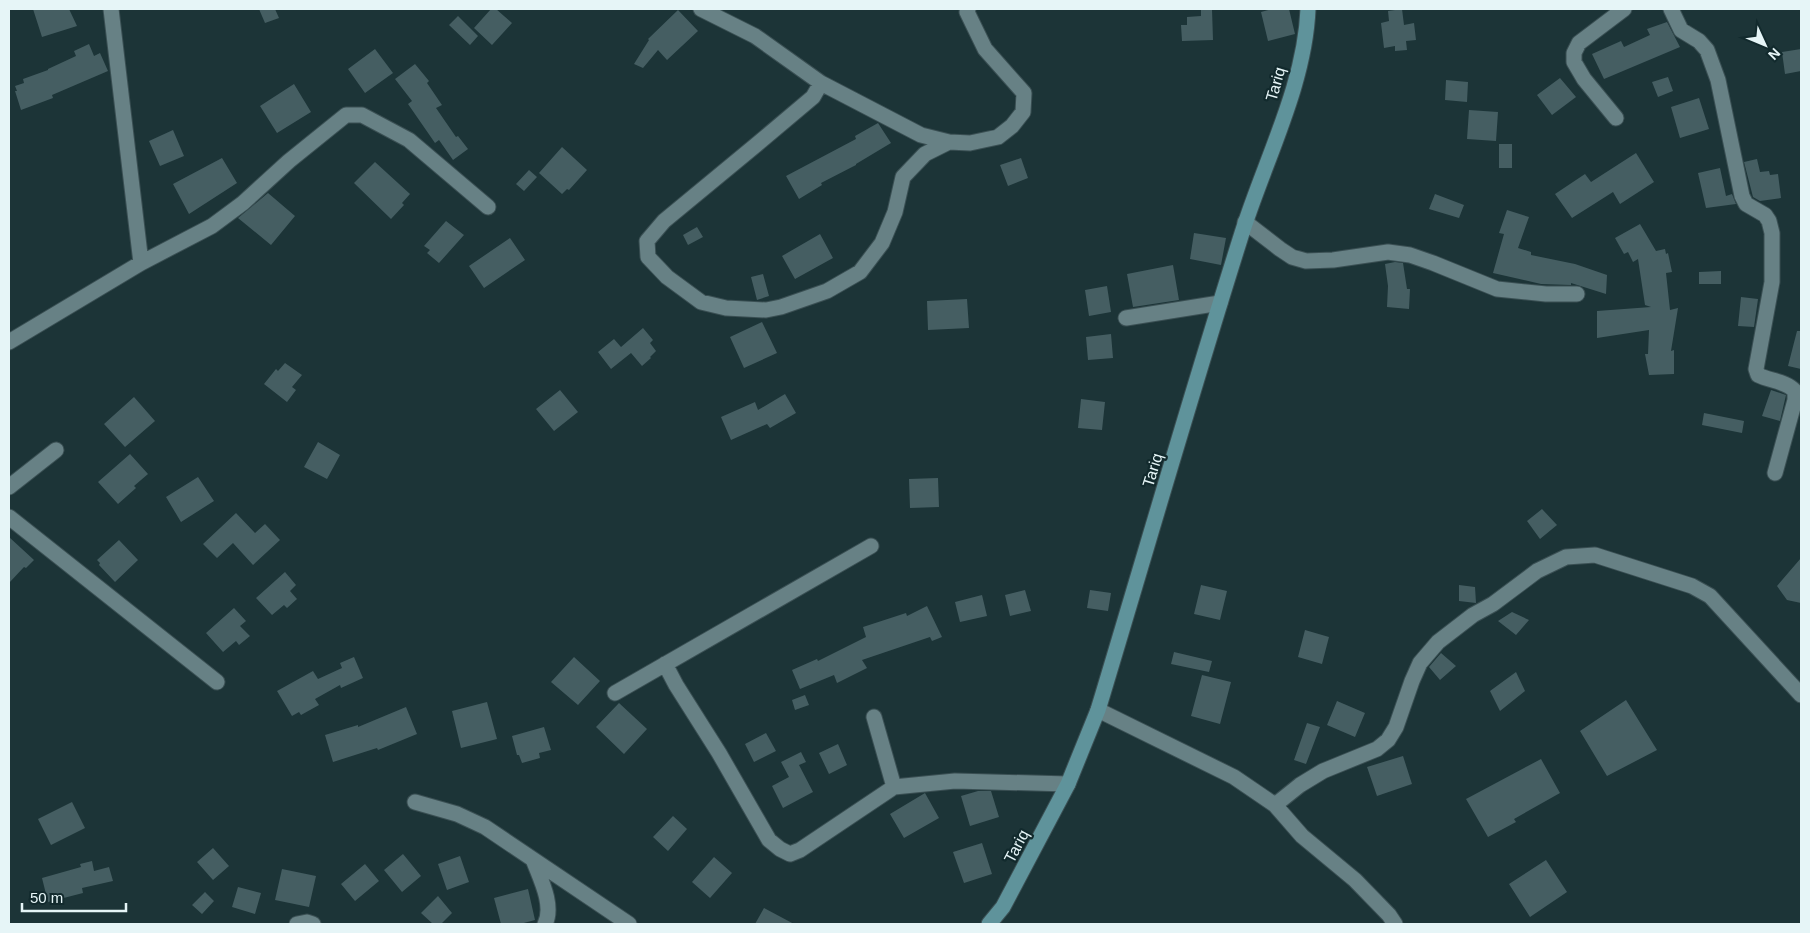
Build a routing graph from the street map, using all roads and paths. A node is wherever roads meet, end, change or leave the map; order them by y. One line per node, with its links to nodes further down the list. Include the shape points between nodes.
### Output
1 (112, 9): 12 (street)
2 (701, 9): 7 (street, via 755,36)
3 (968, 9): 9 (street, via 985,49 1024,93 1023,112 998,136 970,142)
4 (1308, 9): 11 (main road, Tariq, via 1307,31 1292,91)
5 (1624, 9): 8 (street, via 1579,42 1574,53 1574,62 1584,79)
6 (1671, 9): 18 (street, via 1682,30 1707,50 1718,80 1742,196 1746,204 1770,221 1772,282 1756,369 1758,375 1790,386 1795,391 1796,400)
7 (821, 83): 9 (street, via 921,135); 9 (street, via 813,97 664,221 647,241 648,258 701,302 726,308 766,310 844,283 860,272 882,243 895,212 903,177 925,154)
8 (1616, 118)
9 (949, 142)
10 (488, 207): 12 (street, via 409,140 362,115 346,115 212,226)
11 (1245, 222): 13 (street, via 1292,257 1306,261 1388,252 1425,260 1497,289); 14 (main road, Tariq)
12 (140, 264): 16 (street)
13 (1577, 294)
14 (1220, 303): 15 (street); 26 (main road, Tariq)
15 (1126, 318)
16 (9, 342)
17 (56, 450): 19 (street)
18 (1775, 473)
19 (9, 487)
20 (9, 517): 23 (street)
21 (871, 546): 22 (street)
22 (666, 664): 24 (street); 29 (street, via 769,840 780,849 790,854 800,850)
23 (217, 682)
24 (615, 693)
25 (1801, 694): 31 (street, via 1710,596 1692,586 1595,556 1566,557 1537,571 1438,642 1420,663 1388,740 1377,749 1323,771)
26 (1098, 710): 28 (main road, Tariq); 31 (street, via 1234,777)
27 (874, 717): 29 (street)
28 (1068, 784): 29 (street, via 955,781); 37 (main road, Tariq, via 1003,907)
29 (894, 787)
30 (415, 802): 32 (street, via 457,814 485,827)
31 (1275, 805): 38 (street, via 1302,836 1355,880)
32 (534, 862): 35 (street, via 547,905); 36 (street)
33 (297, 924): 34 (street)
34 (313, 924)
35 (545, 924)
36 (629, 924)
37 (989, 924)
38 (1395, 924)

